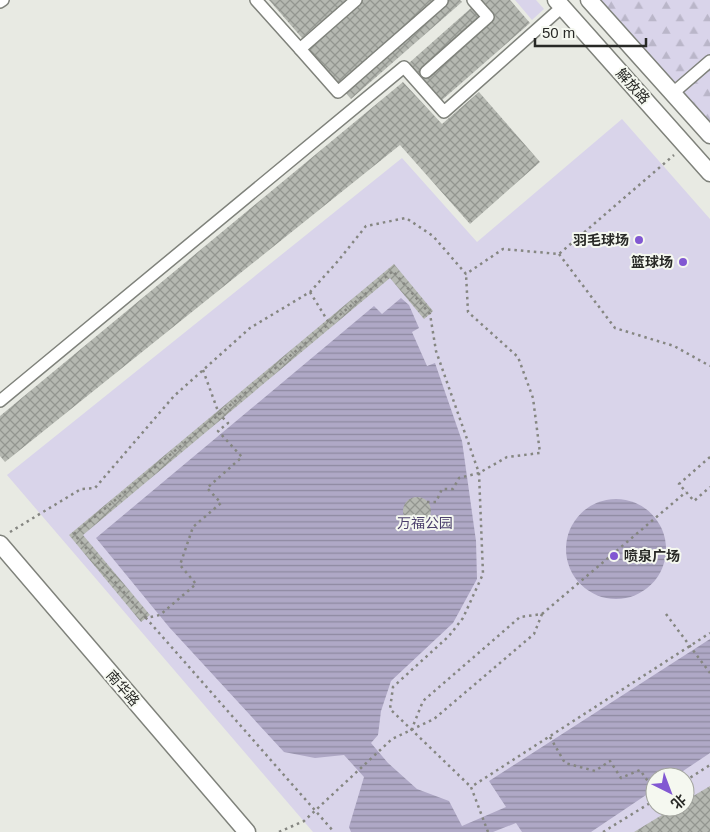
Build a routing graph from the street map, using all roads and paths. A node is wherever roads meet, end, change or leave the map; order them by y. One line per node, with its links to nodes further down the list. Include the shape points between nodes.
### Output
1 (3, 0): 7 (street)
2 (256, 0): 9 (street)
3 (356, 0): 9 (street)
4 (473, 0): 11 (street, via 488,17)
5 (589, 0): 12 (main road, 解放路)
6 (442, 1): 9 (street, via 338,92)
7 (0, 2)
8 (559, 4): 14 (main road, 解放路); 22 (street, via 444,112 404,67)
9 (300, 49)
10 (710, 61): 12 (street)
11 (426, 72)
12 (672, 93): 13 (main road, 解放路)
13 (710, 135)
14 (685, 145): 15 (main road, 解放路); 16 (path)
15 (710, 173)
16 (559, 254): 17 (path, via 503,250); 20 (path, via 614,328 674,346)
17 (466, 274): 18 (path, via 433,236 406,218 366,226); 25 (path, via 468,312 518,356 533,398 540,453 508,457)
18 (310, 292): 19 (path); 21 (path, via 250,328)
19 (329, 323): 23 (path); 25 (path, via 393,271 430,314 436,351)
20 (710, 366)
21 (203, 370): 23 (path); 29 (path, via 174,396 96,488 81,489)
22 (0, 401)
23 (219, 414): 32 (path, via 228,424 218,431 242,457 207,488 222,503 194,527 180,565 196,584 160,615); 32 (path, via 74,534)
24 (710, 456): 27 (path, via 679,484)
25 (480, 473): 28 (path, via 459,478 454,489 442,489 436,502); 36 (path, via 483,574 463,618 449,636 394,687 390,709)
26 (710, 487): 27 (path, via 694,501)
27 (686, 492): 30 (path)
28 (427, 502)
29 (4, 539): 44 (main road, 南华路)
30 (542, 614): 36 (path, via 534,634 434,719); 36 (path, via 520,617 423,701)
31 (666, 614): 34 (path)
32 (146, 618): 43 (path)
33 (710, 633): 34 (path)
34 (690, 646): 35 (path); 37 (path)
35 (710, 673)
36 (411, 731): 41 (path); 43 (path, via 392,739)
37 (550, 737): 40 (path, via 565,763 595,771 610,761 621,778 640,770); 41 (path)
38 (710, 765): 39 (path)
39 (695, 775)
40 (645, 777)
41 (470, 787): 47 (path)
42 (645, 806): 48 (path)
43 (314, 811): 45 (path, via 304,821); 46 (path)
44 (247, 832)
45 (279, 832)
46 (334, 832)
47 (488, 832)
48 (603, 832)

